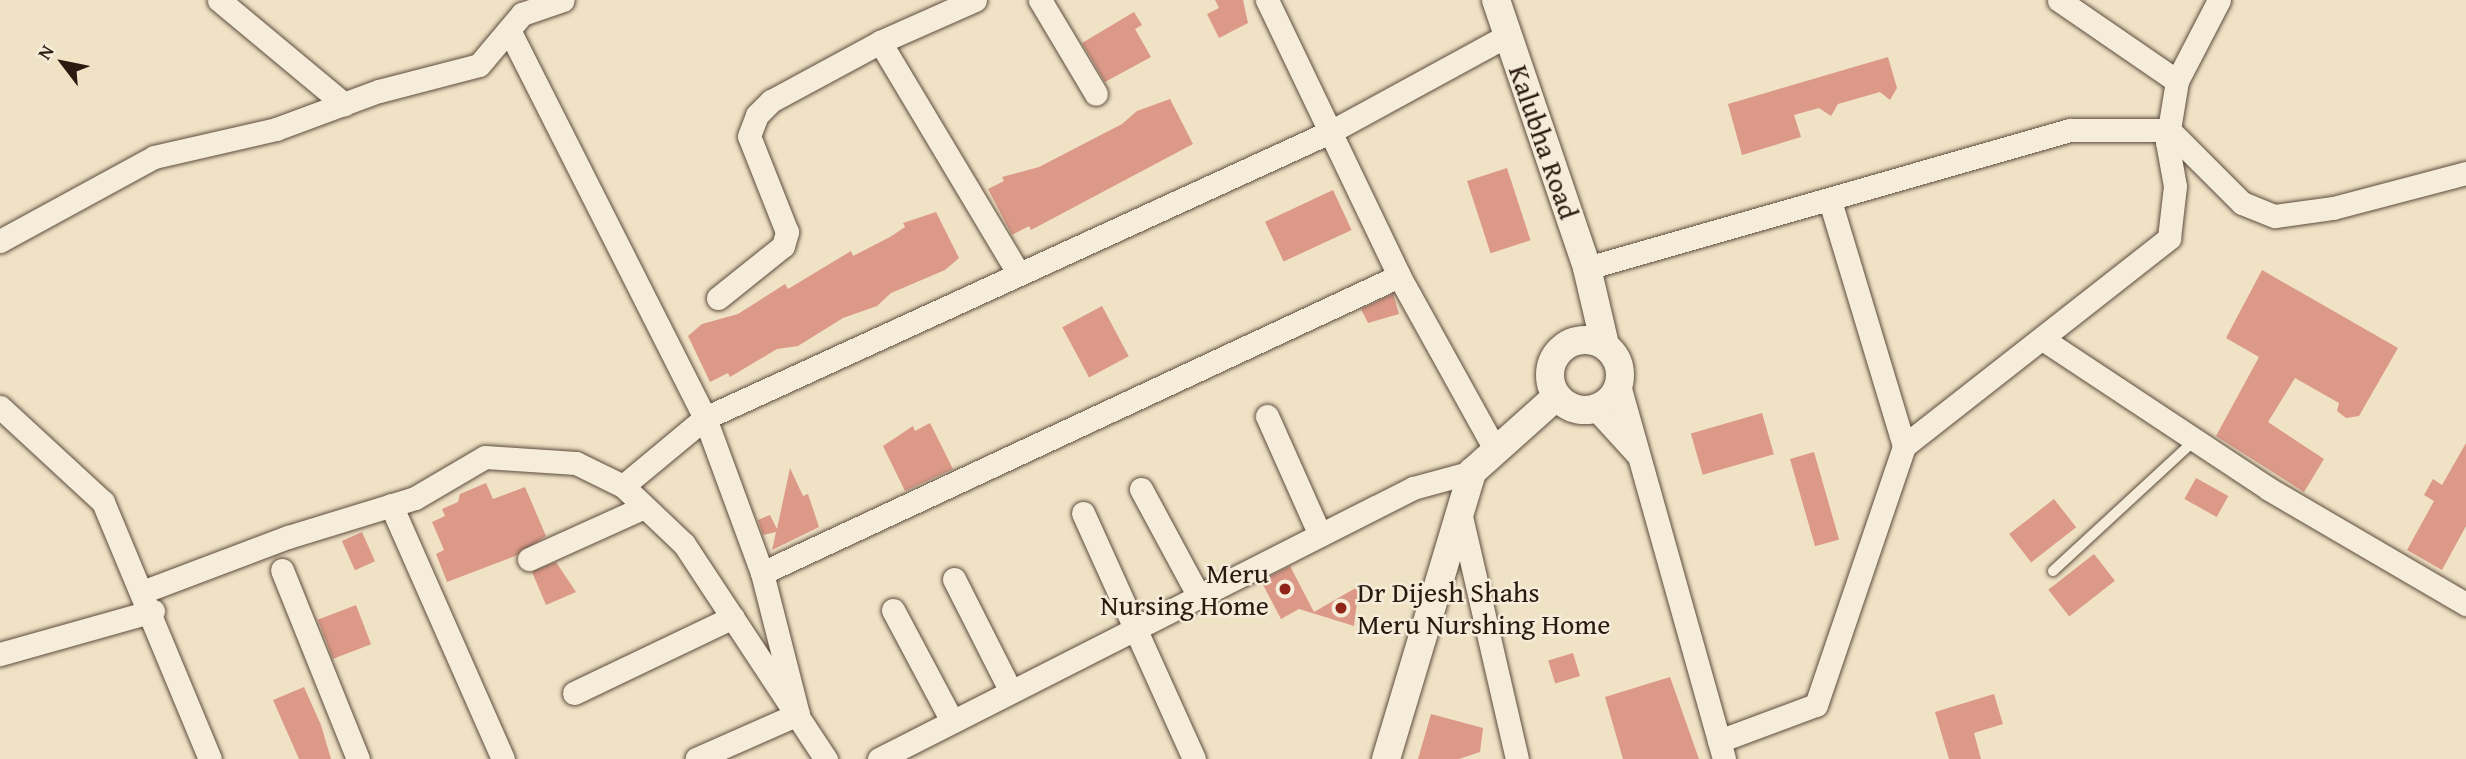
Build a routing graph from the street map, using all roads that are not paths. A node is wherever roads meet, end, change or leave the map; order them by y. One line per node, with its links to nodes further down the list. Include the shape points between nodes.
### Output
1 (219, 0): 14 (street)
2 (563, 0): 9 (street)
3 (975, 0): 11 (street)
4 (1040, 0): 13 (street)
5 (1268, 0): 16 (street)
6 (1496, 0): 10 (street, Kalubha Road)
7 (2059, 0): 12 (street)
8 (2218, 0): 12 (street)
9 (514, 15): 14 (street, via 479,65); 32 (street)
10 (1508, 35): 16 (street); 22 (street, Kalubha Road)
11 (880, 42): 20 (street); 23 (street, via 771,101 758,115 749,136 787,232 783,246)
12 (2177, 81): 15 (street)
13 (1096, 94)
14 (344, 104): 19 (street, via 276,130 154,157)
15 (2169, 130): 17 (street, via 2242,203 2275,216 2333,208); 18 (street, via 2070,130); 24 (street, via 2175,186 2169,238)
16 (1332, 131): 20 (street); 21 (street)
17 (2466, 173)
18 (1830, 201): 22 (street); 35 (street)
19 (0, 241)
20 (1019, 274): 32 (street)
21 (1399, 276): 34 (street); 48 (street)
22 (1589, 277): 25 (street); 26 (street, Kalubha Road)
23 (718, 298)
24 (2044, 340): 33 (street); 35 (street)
25 (1577, 341): 26 (street); 27 (street, via 1559,352)
26 (1605, 345): 28 (street, via 1618,363)
27 (1553, 384): 29 (street, via 1574,409); 34 (street)
28 (1619, 385): 29 (street); 36 (street)
29 (1596, 409): 36 (street)
30 (2, 413): 51 (street, via 103,502)
31 (1268, 416): 44 (street)
32 (705, 418): 38 (street); 48 (street)
33 (2195, 440): 47 (lane); 52 (street)
34 (1502, 442): 37 (street)
35 (1904, 446): 62 (street, via 1816,705)
36 (1644, 461): 62 (street)
37 (1472, 472): 42 (street); 44 (street, via 1413,488)
38 (623, 486): 40 (street, via 576,463 485,457 415,498); 41 (street)
39 (1140, 489): 50 (street)
40 (391, 505): 51 (street); 65 (street)
41 (644, 507): 45 (street); 54 (street, via 684,544)
42 (1460, 512): 70 (street); 71 (street)
43 (1083, 513): 55 (street)
44 (1320, 535): 50 (street)
45 (529, 559)
46 (282, 570): 64 (street)
47 (2053, 571)
48 (762, 573): 59 (street)
49 (954, 579): 57 (street)
50 (1198, 595): 55 (street)
51 (149, 601): 56 (street); 63 (street)
52 (2466, 604)
53 (893, 610): 60 (street)
54 (733, 617): 58 (street); 59 (street)
55 (1134, 627): 57 (street); 69 (street)
56 (0, 654)
57 (1010, 690): 60 (street)
58 (574, 693)
59 (798, 714): 66 (street); 67 (street)
60 (952, 721): 61 (street)
61 (921, 749): 68 (street)
62 (1722, 750)
63 (210, 759)
64 (358, 759)
65 (503, 759)
66 (696, 759)
67 (826, 759)
68 (879, 759)
69 (1194, 759)
70 (1386, 759)
71 (1517, 759)

